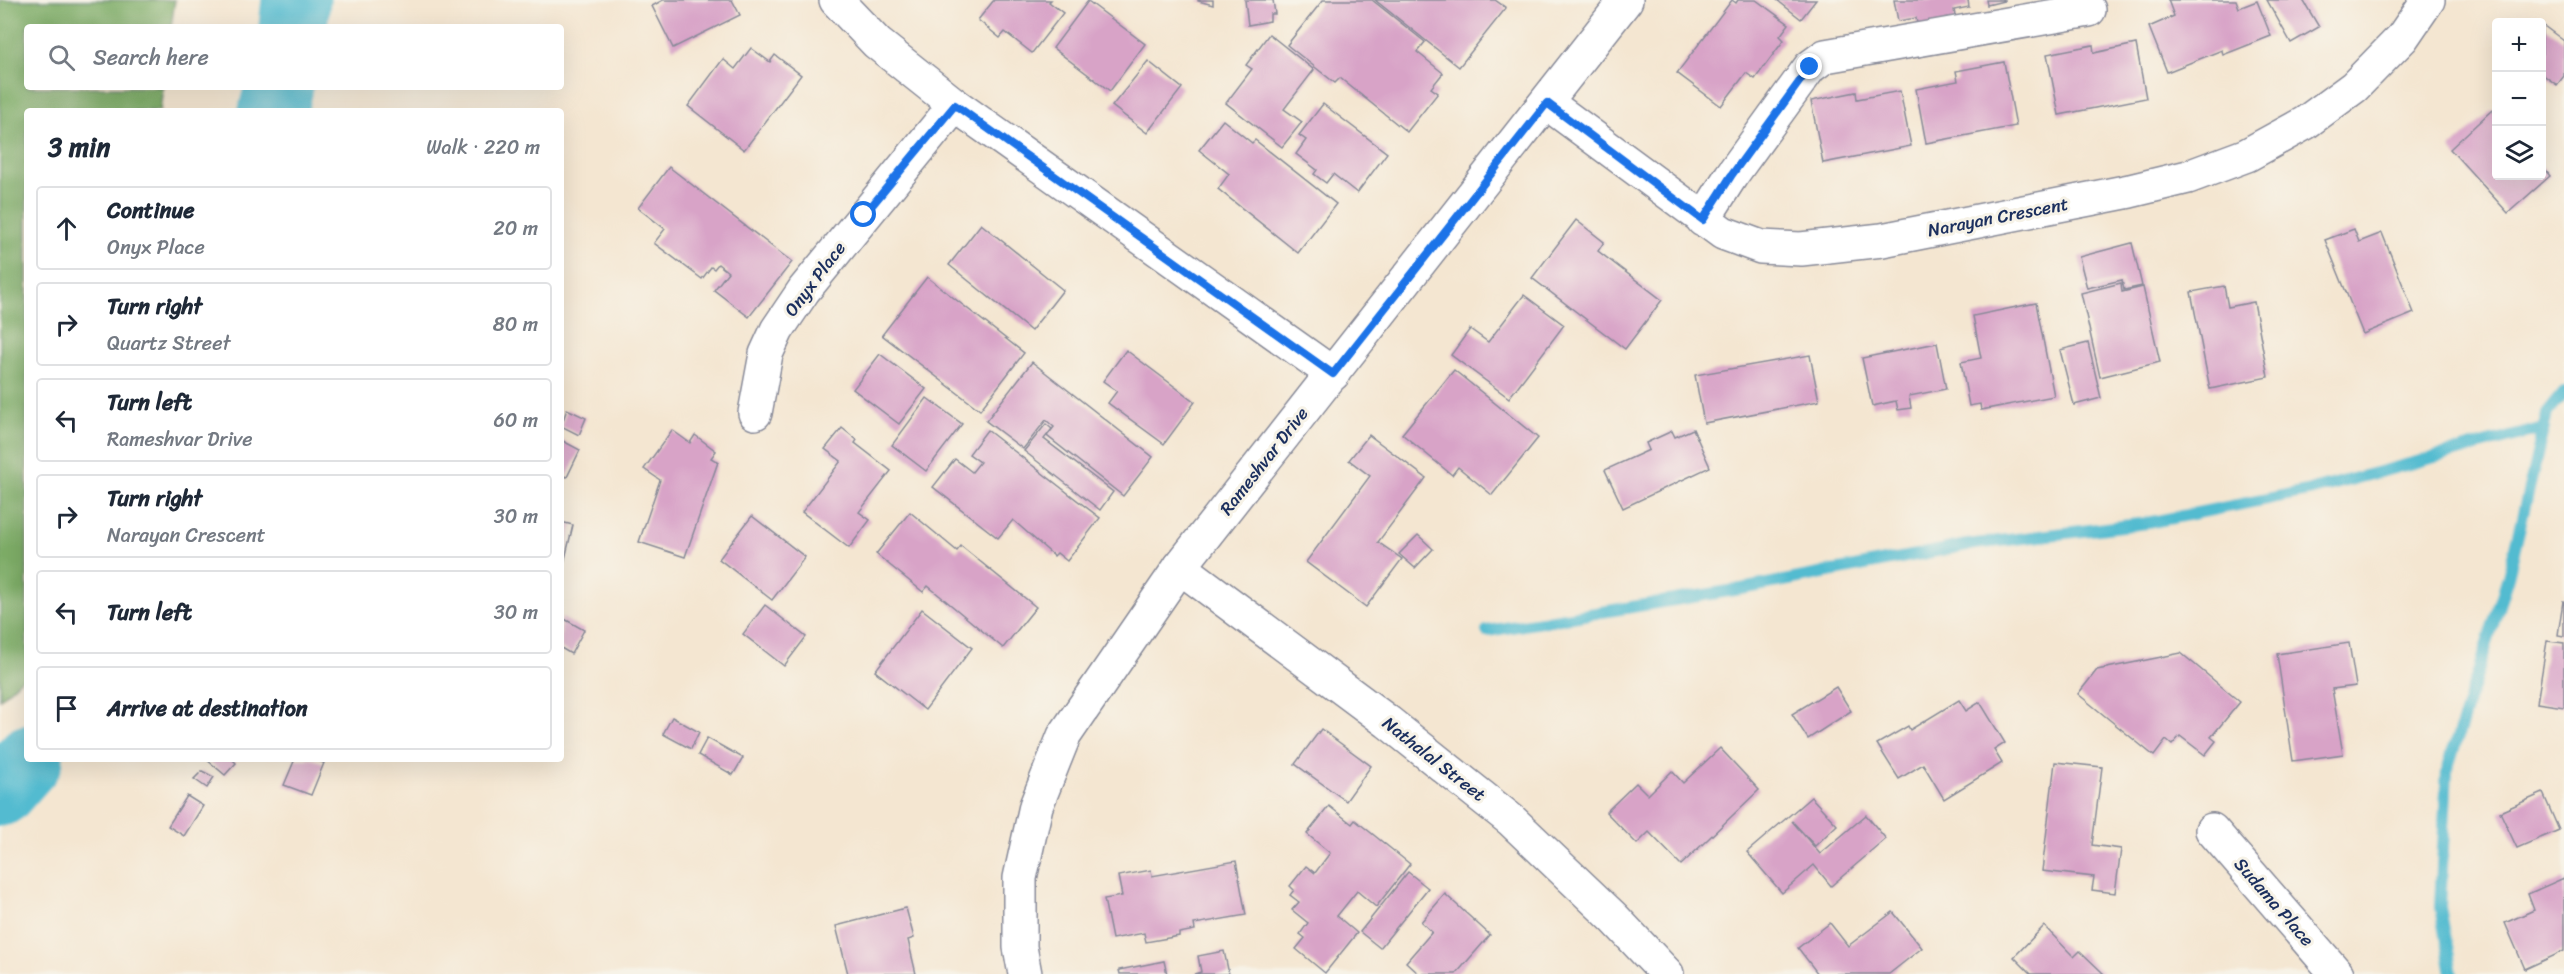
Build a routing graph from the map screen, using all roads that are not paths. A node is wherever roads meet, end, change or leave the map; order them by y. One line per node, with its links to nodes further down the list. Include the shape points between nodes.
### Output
1 (836, 0): 6 (street, via 877,43)
2 (1626, 0): 5 (street, Rameshvar Drive)
3 (2428, 0): 7 (street, Narayan Crescent, via 2402,38 2354,87 2305,123 2247,154 2188,177 1882,240 1801,249 1761,247)
4 (2089, 10): 7 (street, via 1825,56 1810,67)
5 (1547, 103): 7 (street, Narayan Crescent); 8 (street, Rameshvar Drive)
6 (955, 105): 8 (street); 9 (street, Onyx Place, via 804,290 783,322 766,354)
7 (1703, 220)
8 (1333, 374): 10 (street, Rameshvar Drive)
9 (755, 413)
10 (1180, 567): 12 (street, Rameshvar Drive, via 1064,736 1036,806 1020,878 1020,947); 13 (street, Nathalal Street, via 1388,722 1511,820)
11 (2212, 830): 14 (street, Sudama Place)
12 (1025, 974)
13 (1667, 974)
14 (2337, 974)

